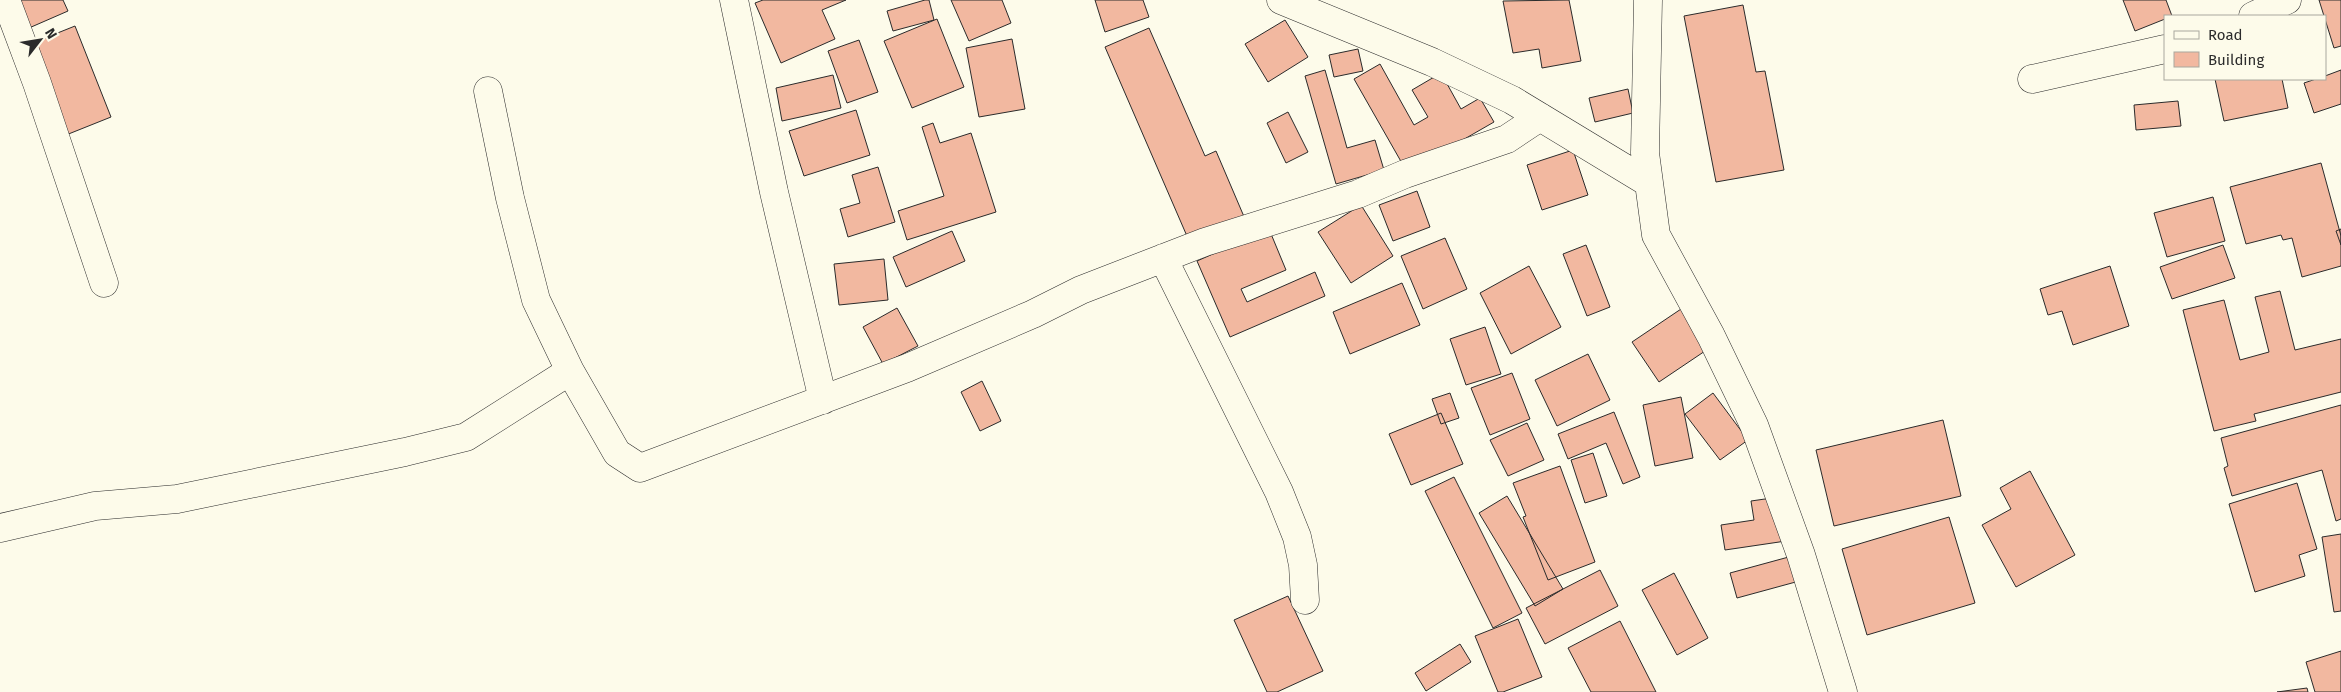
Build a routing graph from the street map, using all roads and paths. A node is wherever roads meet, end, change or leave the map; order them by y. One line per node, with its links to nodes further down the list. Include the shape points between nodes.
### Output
1 (6, 0): 13 (street)
2 (734, 0): 15 (street, via 774,192)
3 (1281, 0): 10 (street, via 1432,62)
4 (1648, 0): 11 (street, via 1644,153)
5 (2287, 0): 6 (street)
6 (2255, 15)
7 (2164, 49): 8 (street)
8 (2032, 79)
9 (488, 91): 14 (street, via 510,198 536,300)
10 (1540, 117): 11 (street); 12 (street, via 1491,145 1405,174 1358,194)
11 (1649, 183): 18 (street, via 1656,235 1711,336 1754,425 1801,555)
12 (1164, 258): 15 (street); 17 (street, via 1279,492 1297,537)
13 (104, 283)
14 (570, 371): 15 (street, via 617,452 640,468); 16 (street, via 466,437 177,499 95,506)
15 (824, 400)
16 (0, 528)
17 (1305, 600)
18 (1843, 692)

